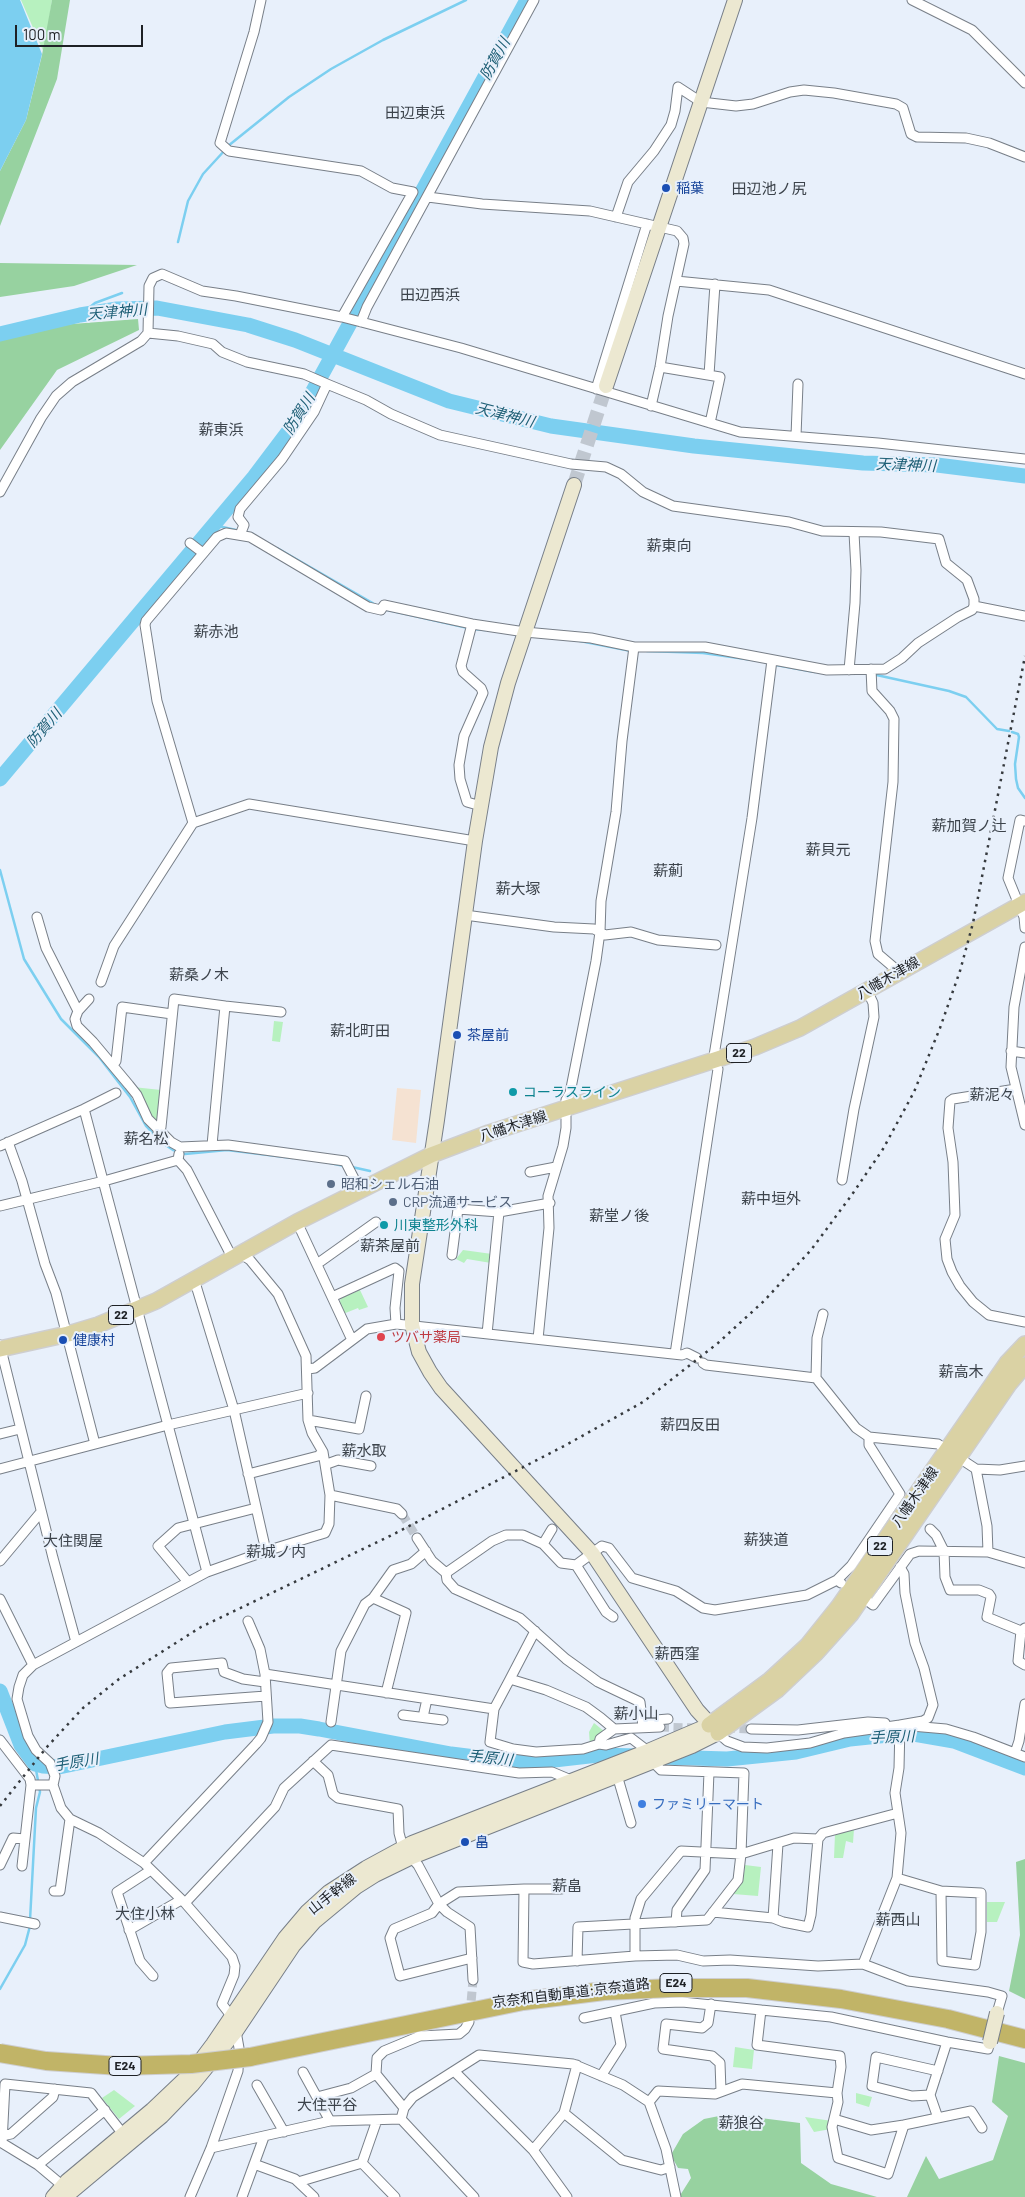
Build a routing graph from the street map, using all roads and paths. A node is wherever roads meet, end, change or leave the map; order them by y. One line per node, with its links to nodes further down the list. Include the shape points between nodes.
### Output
1 (261, 0): 13 (street, via 220,144 229,151 361,171 392,188 413,192)
2 (534, 0): 8 (street)
3 (735, 0): 6 (street)
4 (912, 0): 5 (street, via 972,30)
5 (1025, 83)
6 (701, 102): 7 (street, via 736,106 804,90 834,93 896,104 903,108 911,134 917,137 989,142); 9 (street, via 678,87 671,125 628,182); 10 (street)
7 (1025, 157)
8 (428, 197): 9 (street, via 590,211); 14 (street)
9 (616, 217): 10 (street)
10 (653, 226): 11 (street, via 677,231 683,238); 21 (street)
11 (676, 281): 12 (street); 16 (street)
12 (715, 284): 17 (street, via 769,290); 18 (street)
13 (342, 318): 14 (street); 15 (street, via 202,291 162,274 150,282)
14 (361, 322): 21 (street)
15 (148, 333): 19 (street, via 213,344 222,352 248,362 304,374); 27 (street, via 141,341 72,382 56,396)
16 (660, 367): 18 (street); 22 (street)
17 (1025, 374)
18 (709, 376): 23 (street, via 720,377)
19 (327, 384): 28 (street, via 440,435 571,464 606,467 621,474 643,492 673,506 779,520 822,531); 29 (street, via 314,412 282,459 240,509 238,517 244,525)
20 (798, 384): 24 (street)
21 (601, 388): 22 (street)
22 (651, 406): 23 (street)
23 (710, 423): 24 (street, via 740,432)
24 (796, 436): 25 (street)
25 (1025, 459)
26 (574, 485): 35 (street)
27 (0, 492)
28 (854, 533): 32 (street, via 881,532 939,539 946,563 967,580); 38 (street, via 855,602)
29 (240, 534): 31 (street, via 226,533 217,537); 34 (street, via 368,607 381,610 384,605)
30 (190, 543): 31 (street)
31 (201, 552): 42 (street, via 145,625 157,701)
32 (974, 606): 33 (street); 39 (street, via 918,643 892,666)
33 (1025, 616)
34 (471, 627): 35 (street); 40 (street, via 461,666 482,693 464,736 459,765 467,802)
35 (525, 632): 36 (street, via 591,638); 40 (street, via 490,747)
36 (633, 650): 37 (street, via 705,647); 48 (street, via 616,812 601,901)
37 (772, 663): 38 (street); 62 (street, via 752,818)
38 (849, 670): 39 (street)
39 (870, 672): 51 (street, via 872,691 894,719 893,782 875,941 878,954)
40 (480, 806): 43 (street)
41 (1025, 821): 44 (street, via 1020,820 1008,878)
42 (193, 823): 43 (street, via 249,804); 52 (street, via 114,946)
43 (475, 841): 45 (street)
44 (1023, 903): 47 (street); 51 (main road, 八幡木津線 / 22)
45 (465, 914): 48 (street); 73 (street)
46 (37, 917): 57 (street, via 46,948)
47 (1025, 928)
48 (600, 932): 49 (street, via 605,935 631,932 658,940); 66 (street)
49 (716, 944)
50 (1025, 947): 53 (street)
51 (898, 971): 54 (main road, 八幡木津線 / 22)
52 (101, 982)
53 (1021, 987): 60 (street, via 1014,1006)
54 (867, 990): 62 (main road, 八幡木津線 / 22, via 800,1028); 76 (street, via 873,1003 874,1017)
55 (89, 999): 57 (street)
56 (225, 1006): 58 (street); 59 (street, via 174,999); 71 (street)
57 (78, 1011): 63 (street, via 76,1026)
58 (281, 1012)
59 (172, 1014): 63 (street, via 122,1007); 69 (street)
60 (1011, 1050): 61 (street); 64 (street)
61 (1025, 1053)
62 (713, 1062): 66 (main road, 八幡木津線 / 22); 101 (street, via 718,1069)
63 (113, 1065): 69 (street, via 133,1090)
64 (1016, 1089): 68 (street); 92 (street, via 950,1101 948,1128 955,1215 945,1239 952,1272 973,1302 988,1315)
65 (116, 1093): 67 (street)
66 (566, 1109): 73 (main road, 八幡木津線 / 22); 74 (street, via 566,1128)
67 (84, 1110): 70 (street); 77 (street)
68 (1025, 1125)
69 (158, 1132): 72 (street)
70 (4, 1144): 79 (street)
71 (212, 1145): 72 (street); 78 (street, via 345,1161)
72 (179, 1153): 77 (street); 86 (street)
73 (431, 1154): 78 (main road, 八幡木津線 / 22); 94 (street, via 412,1284)
74 (556, 1167): 75 (street); 80 (street, via 548,1196)
75 (535, 1168)
76 (842, 1180)
77 (104, 1181): 79 (street); 90 (street)
78 (360, 1190): 83 (main road, 八幡木津線 / 22)
79 (27, 1199): 81 (street); 95 (street)
80 (550, 1203): 82 (street); 98 (street)
81 (0, 1206)
82 (499, 1212): 85 (street, via 458,1209); 96 (street)
83 (297, 1222): 86 (main road, 八幡木津線 / 22); 87 (street)
84 (376, 1222): 87 (street)
85 (452, 1255)
86 (237, 1256): 88 (main road, 八幡木津線 / 22); 103 (street, via 250,1260 278,1294 299,1336)
87 (317, 1264): 89 (street)
88 (194, 1280): 90 (main road, 八幡木津線 / 22); 107 (street)
89 (332, 1297): 93 (street, via 394,1268 400,1271); 97 (street)
90 (138, 1308): 95 (main road, 八幡木津線 / 22); 109 (street)
91 (823, 1314): 104 (street, via 817,1338)
92 (1025, 1322)
93 (396, 1324): 94 (street); 97 (street, via 367,1329)
94 (412, 1325): 96 (street); 136 (street, via 419,1352 441,1388)
95 (68, 1334): 100 (main road, 八幡木津線 / 22); 113 (street)
96 (487, 1334): 98 (street)
97 (352, 1340): 103 (street, via 315,1368)
98 (538, 1340): 101 (street)
99 (1025, 1344): 115 (main road, 八幡木津線 / 22, via 1007,1363)
100 (0, 1347): 110 (street)
101 (674, 1354): 104 (street, via 692,1354 706,1365)
102 (1025, 1365): 115 (main road, 八幡木津線 / 22)
103 (308, 1369): 105 (street)
104 (816, 1378): 112 (street, via 850,1421)
105 (308, 1393): 107 (street); 108 (street)
106 (366, 1396): 108 (street, via 359,1429)
107 (234, 1410): 109 (street); 122 (street)
108 (308, 1420): 114 (street)
109 (168, 1425): 113 (street); 127 (street)
110 (20, 1429): 111 (street); 116 (street)
111 (0, 1434)
112 (869, 1437): 115 (street, via 938,1444); 136 (street, via 868,1445 900,1494 839,1582 807,1595 715,1610 703,1608 676,1590 632,1578 609,1548 602,1546)
113 (95, 1444): 116 (street)
114 (323, 1452): 117 (street); 122 (street)
115 (953, 1454): 121 (street); 171 (main road, 八幡木津線 / 22, via 807,1646)
116 (30, 1462): 120 (street); 125 (street)
117 (327, 1464): 118 (street, via 338,1460); 123 (street)
118 (371, 1466)
119 (1025, 1466): 121 (street)
120 (0, 1468)
121 (976, 1469): 135 (street, via 987,1526)
122 (248, 1474): 124 (street)
123 (330, 1494): 126 (street, via 397,1509); 132 (street, via 330,1524 325,1533)
124 (256, 1508): 127 (street); 132 (street)
125 (41, 1512): 137 (street); 151 (street)
126 (402, 1514)
127 (195, 1523): 141 (street); 143 (street, via 178,1528 158,1546)
128 (930, 1528): 134 (street)
129 (552, 1529): 131 (street)
130 (417, 1538): 133 (street)
131 (543, 1544): 139 (street, via 561,1563); 142 (street, via 524,1535 506,1535)
132 (266, 1551): 141 (street)
133 (426, 1551): 142 (street); 144 (street, via 411,1564 393,1570)
134 (944, 1551): 135 (street); 140 (street, via 910,1554); 149 (street, via 945,1576 950,1590 979,1590 989,1594 986,1617)
135 (988, 1552): 138 (street)
136 (592, 1553): 139 (street); 171 (street)
137 (0, 1561)
138 (1025, 1562)
139 (576, 1565): 147 (street, via 606,1612)
140 (900, 1567): 146 (street, via 873,1606); 167 (street, via 932,1704 928,1718)
141 (207, 1572): 143 (street)
142 (446, 1573): 150 (street, via 447,1580 455,1589 520,1618)
143 (188, 1582): 151 (street)
144 (374, 1598): 156 (street, via 365,1604 341,1651); 157 (street, via 406,1613)
145 (0, 1599): 152 (street)
146 (869, 1602)
147 (613, 1617)
148 (248, 1621): 154 (street, via 260,1649)
149 (1023, 1630): 153 (street, via 1018,1661)
150 (535, 1631): 155 (street); 168 (street, via 598,1682 640,1702)
151 (76, 1642): 152 (street)
152 (33, 1665): 182 (street, via 18,1687 17,1699 28,1736 36,1750 50,1763)
153 (1025, 1666)
154 (265, 1678): 156 (street); 158 (street); 158 (street, via 242,1679 224,1672 222,1663 171,1668 167,1673 170,1703)
155 (510, 1679): 161 (street); 170 (street, via 586,1707)
156 (336, 1685): 157 (street); 166 (street)
157 (386, 1693): 159 (street)
158 (266, 1696): 193 (street, via 268,1722 261,1738)
159 (427, 1699): 161 (street); 163 (street)
160 (1025, 1704): 175 (street)
161 (494, 1708): 174 (street, via 490,1742 536,1752 583,1749)
162 (403, 1714): 163 (street)
163 (424, 1717): 164 (street)
164 (443, 1720)
165 (668, 1720): 168 (street, via 656,1720)
166 (332, 1722)
167 (898, 1726): 171 (street, via 767,1748 743,1747 727,1741); 172 (street, via 868,1722 798,1730); 175 (street, via 946,1730); 184 (street, via 899,1768 895,1793)
168 (643, 1727): 169 (street); 170 (street)
169 (660, 1727)
170 (614, 1729): 174 (street, via 600,1739)
171 (713, 1729): 177 (street, 山手幹線, via 664,1745); 177 (street, 山手幹線, via 692,1746)
172 (751, 1729)
173 (0, 1740): 183 (street)
174 (599, 1744): 177 (street, via 631,1738)
175 (1015, 1753): 176 (street)
176 (1025, 1757)
177 (647, 1759): 179 (street, 山手幹線); 180 (street, via 661,1770)
178 (313, 1761): 181 (street, via 331,1745 519,1774 552,1772); 190 (street, via 328,1775 333,1794 338,1798 398,1809 400,1833); 202 (street, via 284,1788 276,1807)
179 (616, 1769): 181 (street, 山手幹線); 186 (street); 190 (street, 山手幹線)
180 (709, 1772): 191 (street); 192 (street, via 744,1773)
181 (571, 1780): 190 (street, 山手幹線)
182 (54, 1781): 183 (street); 185 (street, via 61,1808)
183 (36, 1785): 187 (street)
184 (898, 1813): 188 (street, via 823,1833); 197 (street, via 901,1833)
185 (70, 1819): 193 (street, via 99,1833); 200 (street, via 60,1891)
186 (631, 1823)
187 (25, 1839): 194 (street, via 13,1838); 195 (street)
188 (818, 1839): 189 (street, via 794,1838); 206 (street, via 808,1927)
189 (778, 1844): 192 (street); 206 (street)
190 (408, 1852): 203 (street); 221 (street, 山手幹線, via 366,1868 329,1892 307,1912 285,1938); 224 (street, 山手幹線, via 315,1920 293,1946)
191 (706, 1852): 192 (street); 207 (street, via 705,1870 677,1910); 209 (street, via 681,1851 641,1899)
192 (741, 1854): 204 (street, via 738,1880)
193 (144, 1863): 196 (street)
194 (0, 1866)
195 (22, 1866)
196 (151, 1870): 202 (street); 210 (street, via 117,1892)
197 (897, 1878): 201 (street); 214 (street)
198 (524, 1889): 199 (street); 203 (street, via 458,1892); 213 (street, via 523,1962)
199 (561, 1889)
200 (54, 1891)
201 (942, 1891): 201 (street, via 981,1893 981,1932 975,1966 942,1961)
202 (183, 1902): 210 (street); 221 (street, via 232,1957 234,1975 222,2004)
203 (439, 1904): 212 (street, via 470,1927); 212 (street, via 432,1913 394,1929 390,1938 400,1976)
204 (712, 1912): 206 (street); 207 (street, via 706,1920)
205 (0, 1917): 208 (street)
206 (773, 1918)
207 (676, 1922): 209 (street)
208 (35, 1924)
209 (635, 1924): 211 (street); 213 (street, via 578,1927)
210 (129, 1930): 215 (street, via 140,1961)
211 (635, 1956): 213 (street); 214 (street, via 677,1955 703,1960 818,1966)
212 (472, 1958): 216 (street)
213 (577, 1961)
214 (863, 1964): 220 (street, via 908,1982 1002,1996)
215 (153, 1976)
216 (473, 1980)
217 (711, 2004): 218 (street); 219 (street, via 654,2003); 237 (street, via 708,2023 702,2028 666,2024 663,2049 712,2056 720,2063)
218 (761, 2010): 226 (street, via 831,2017); 238 (street, via 757,2045 840,2056)
219 (615, 2012): 222 (street); 234 (street, via 621,2045)
220 (997, 2013): 227 (street, bridge)
221 (232, 2017): 224 (street); 253 (street, 山手幹線, via 192,2072)
222 (584, 2018)
223 (469, 2022): 233 (street, via 459,2034 420,2036 384,2051 377,2058)
224 (236, 2031): 256 (street, via 238,2071); 263 (street, 山手幹線, via 162,2116)
225 (1025, 2037): 228 (highway, 京奈和自動車道;京奈道路 / E24, bridge, via 949,2014 842,1993 747,1984 671,1983 569,1990 492,2001 385,2023 250,2057 192,2064 128,2066 46,2061)
226 (946, 2042): 227 (street, via 988,2049); 230 (street)
227 (990, 2042)
228 (0, 2053)
229 (577, 2065): 232 (street, via 479,2055); 234 (street); 244 (street)
230 (938, 2071): 239 (street); 239 (street, via 876,2057 872,2086 912,2096)
231 (303, 2072): 240 (street)
232 (455, 2072): 242 (street, via 413,2097); 257 (street)
233 (376, 2074): 240 (street, via 351,2088); 242 (street)
234 (601, 2076): 241 (street)
235 (257, 2085): 252 (street)
236 (55, 2089): 243 (street, via 91,2093); 254 (street, via 53,2097 11,2134); 254 (street, via 5,2084)
237 (721, 2092): 238 (street, via 742,2084); 241 (street, via 658,2091)
238 (837, 2093): 247 (street)
239 (930, 2095): 245 (street)
240 (317, 2097): 249 (street)
241 (650, 2102): 261 (street)
242 (404, 2108): 246 (street)
243 (105, 2110): 253 (street); 260 (street)
244 (564, 2113): 257 (street); 261 (street, via 622,2160 661,2170)
245 (938, 2118): 250 (street); 251 (street, via 971,2111)
246 (402, 2119): 248 (street); 269 (street)
247 (834, 2119): 250 (street, via 871,2130); 250 (street, via 832,2127 838,2158 888,2174)
248 (377, 2120): 249 (street); 258 (street)
249 (330, 2122): 252 (street)
250 (904, 2125)
251 (982, 2128)
252 (284, 2132): 255 (street)
253 (123, 2134): 263 (street, 山手幹線)
254 (2, 2136): 260 (street, via 2,2143)
255 (264, 2137): 256 (street); 259 (street)
256 (211, 2148): 265 (street)
257 (533, 2150): 270 (street)
258 (362, 2163): 262 (street); 268 (street)
259 (254, 2164): 262 (street); 266 (street)
260 (38, 2166): 263 (street)
261 (670, 2167): 271 (street)
262 (298, 2182): 267 (street)
263 (64, 2192): 264 (street, 山手幹線)
264 (53, 2197)
265 (190, 2197)
266 (242, 2197)
267 (314, 2197)
268 (395, 2197)
269 (474, 2197)
270 (567, 2197)
271 (676, 2197)

